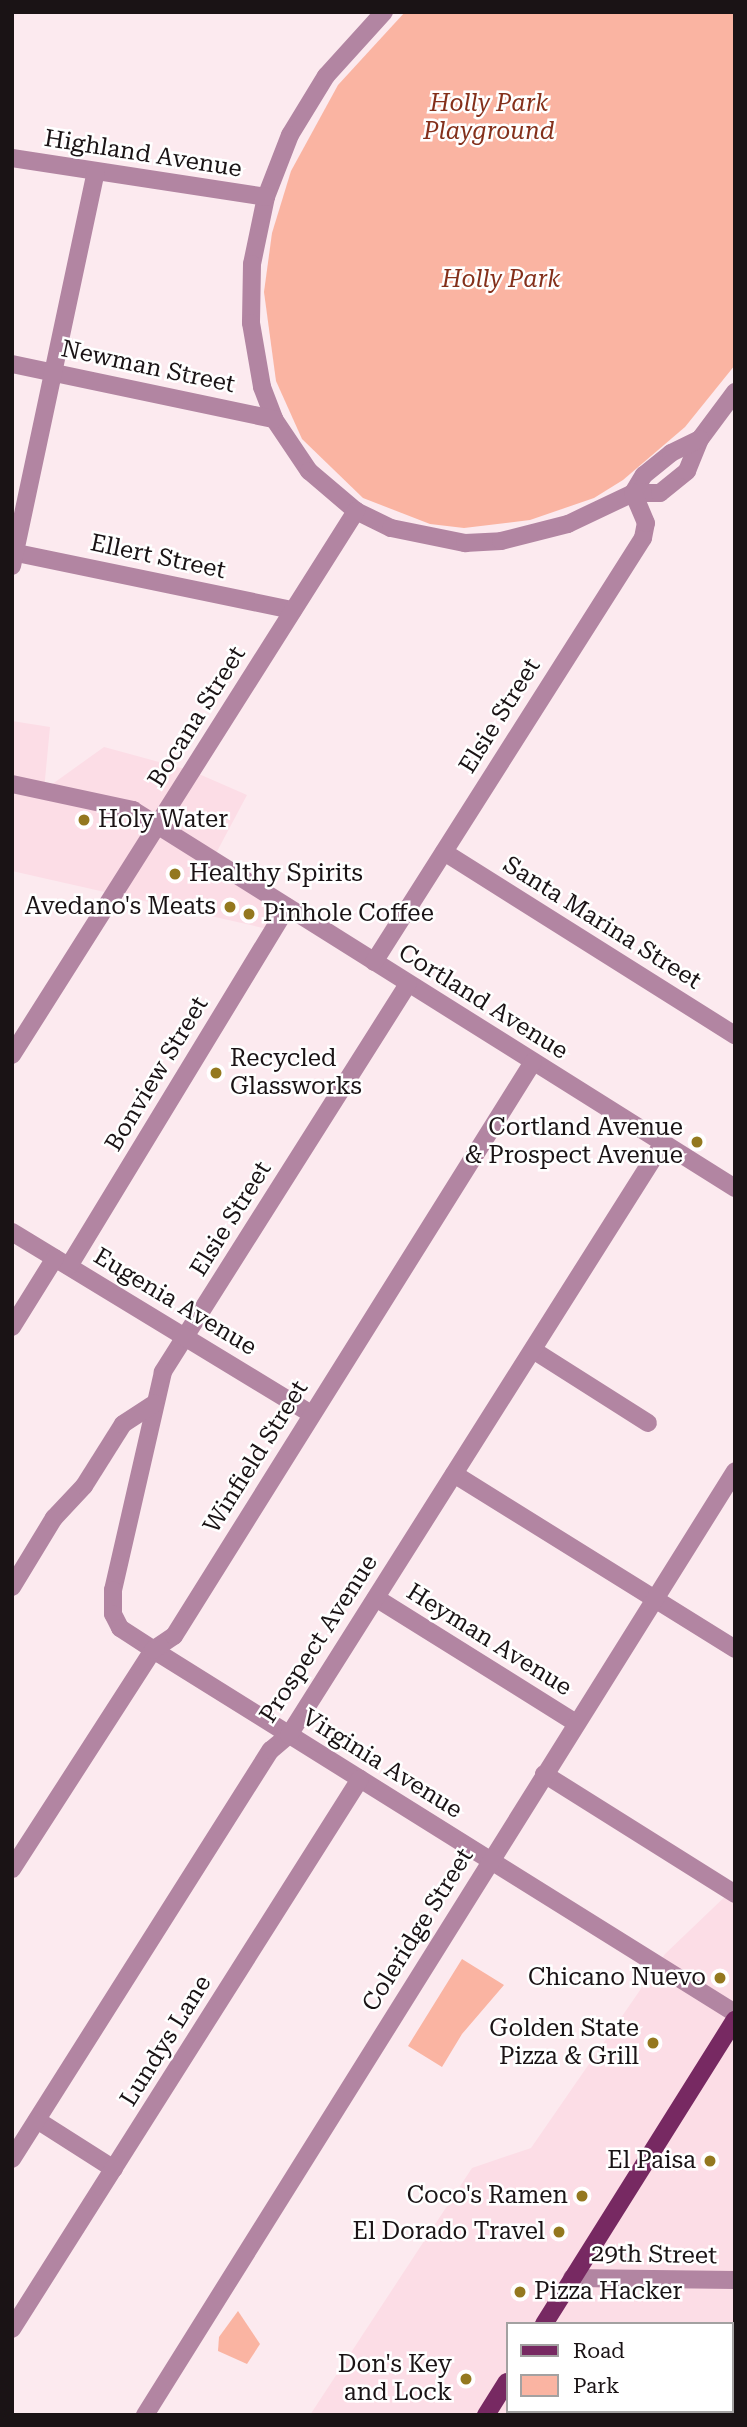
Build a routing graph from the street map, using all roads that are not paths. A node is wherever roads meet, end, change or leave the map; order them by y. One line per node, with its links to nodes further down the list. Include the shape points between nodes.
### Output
1 (384, 12): 4 (street, via 346,49 307,103)
2 (12, 158): 3 (street, Highland Avenue)
3 (96, 172): 4 (street, Highland Avenue); 6 (street)
4 (266, 197): 8 (street, via 249,292 254,354)
5 (12, 364): 6 (street, Newman Street)
6 (53, 372): 8 (street, Newman Street); 11 (street)
7 (735, 392): 9 (street, via 700,439 671,453 644,475)
8 (274, 419): 10 (street, via 309,471)
9 (633, 493): 10 (street, via 568,524 501,541 426,538); 15 (street, Elsie Street, via 646,523 643,538)
10 (356, 511): 12 (street, Bocana Street)
11 (13, 557): 12 (street, Ellert Street)
12 (293, 610): 14 (street, Bocana Street)
13 (12, 784): 14 (street, Cortland Avenue, via 122,807)
14 (158, 825): 16 (street, Cortland Avenue); 20 (street, Bocana Street)
15 (444, 852): 17 (street, Elsie Street); 19 (street, Santa Marina Street)
16 (287, 907): 17 (street, Cortland Avenue); 25 (street, Bonview Street)
17 (374, 962): 18 (street, Cortland Avenue)
18 (408, 984): 21 (street, Cortland Avenue); 27 (street, Elsie Street)
19 (735, 1035)
20 (12, 1055)
21 (533, 1062): 22 (street, Cortland Avenue); 30 (street, Winfield Street)
22 (663, 1143): 23 (street, Cortland Avenue); 28 (street, Prospect Avenue)
23 (735, 1188)
24 (12, 1232): 25 (street, Eugenia Avenue)
25 (62, 1262): 26 (street, Bonview Street); 27 (street, Eugenia Avenue)
26 (12, 1327)
27 (183, 1337): 29 (street, Virginia Avenue, via 163,1372); 30 (street, Eugenia Avenue)
28 (533, 1350): 31 (street); 32 (street, Prospect Avenue)
29 (155, 1403): 34 (street, via 122,1424 83,1486 54,1518); 38 (street, Virginia Avenue, via 113,1590 113,1614 120,1629)
30 (312, 1414): 38 (street, Winfield Street, via 174,1636)
31 (648, 1423)
32 (454, 1474): 35 (street, Prospect Avenue); 36 (street)
33 (734, 1474): 36 (street, Coleridge Street)
34 (12, 1587)
35 (376, 1598): 39 (street, Heyman Avenue); 40 (street, Prospect Avenue)
36 (654, 1599): 37 (street); 39 (street, Coleridge Street)
37 (735, 1649)
38 (153, 1650): 40 (street, Virginia Avenue); 44 (street, Winfield Street)
39 (576, 1723): 41 (street, Coleridge Street)
40 (289, 1735): 42 (street, Virginia Avenue); 48 (street, Prospect Avenue, via 271,1750)
41 (544, 1774): 43 (street, Coleridge Street); 45 (street)
42 (360, 1779): 43 (street, Virginia Avenue); 50 (street, Lundys Lane)
43 (490, 1860): 46 (street, Virginia Avenue); 56 (street, Coleridge Street)
44 (12, 1869)
45 (735, 1894)
46 (735, 2013)
47 (735, 2020): 51 (main road)
48 (37, 2120): 49 (street, Prospect Avenue); 50 (street)
49 (12, 2159)
50 (114, 2169): 54 (street, Lundys Lane)
51 (572, 2278): 52 (street, 29th Street); 53 (main road)
52 (735, 2280)
53 (545, 2322)
54 (12, 2329)
55 (505, 2385): 57 (main road)
56 (145, 2415)
57 (486, 2415)

